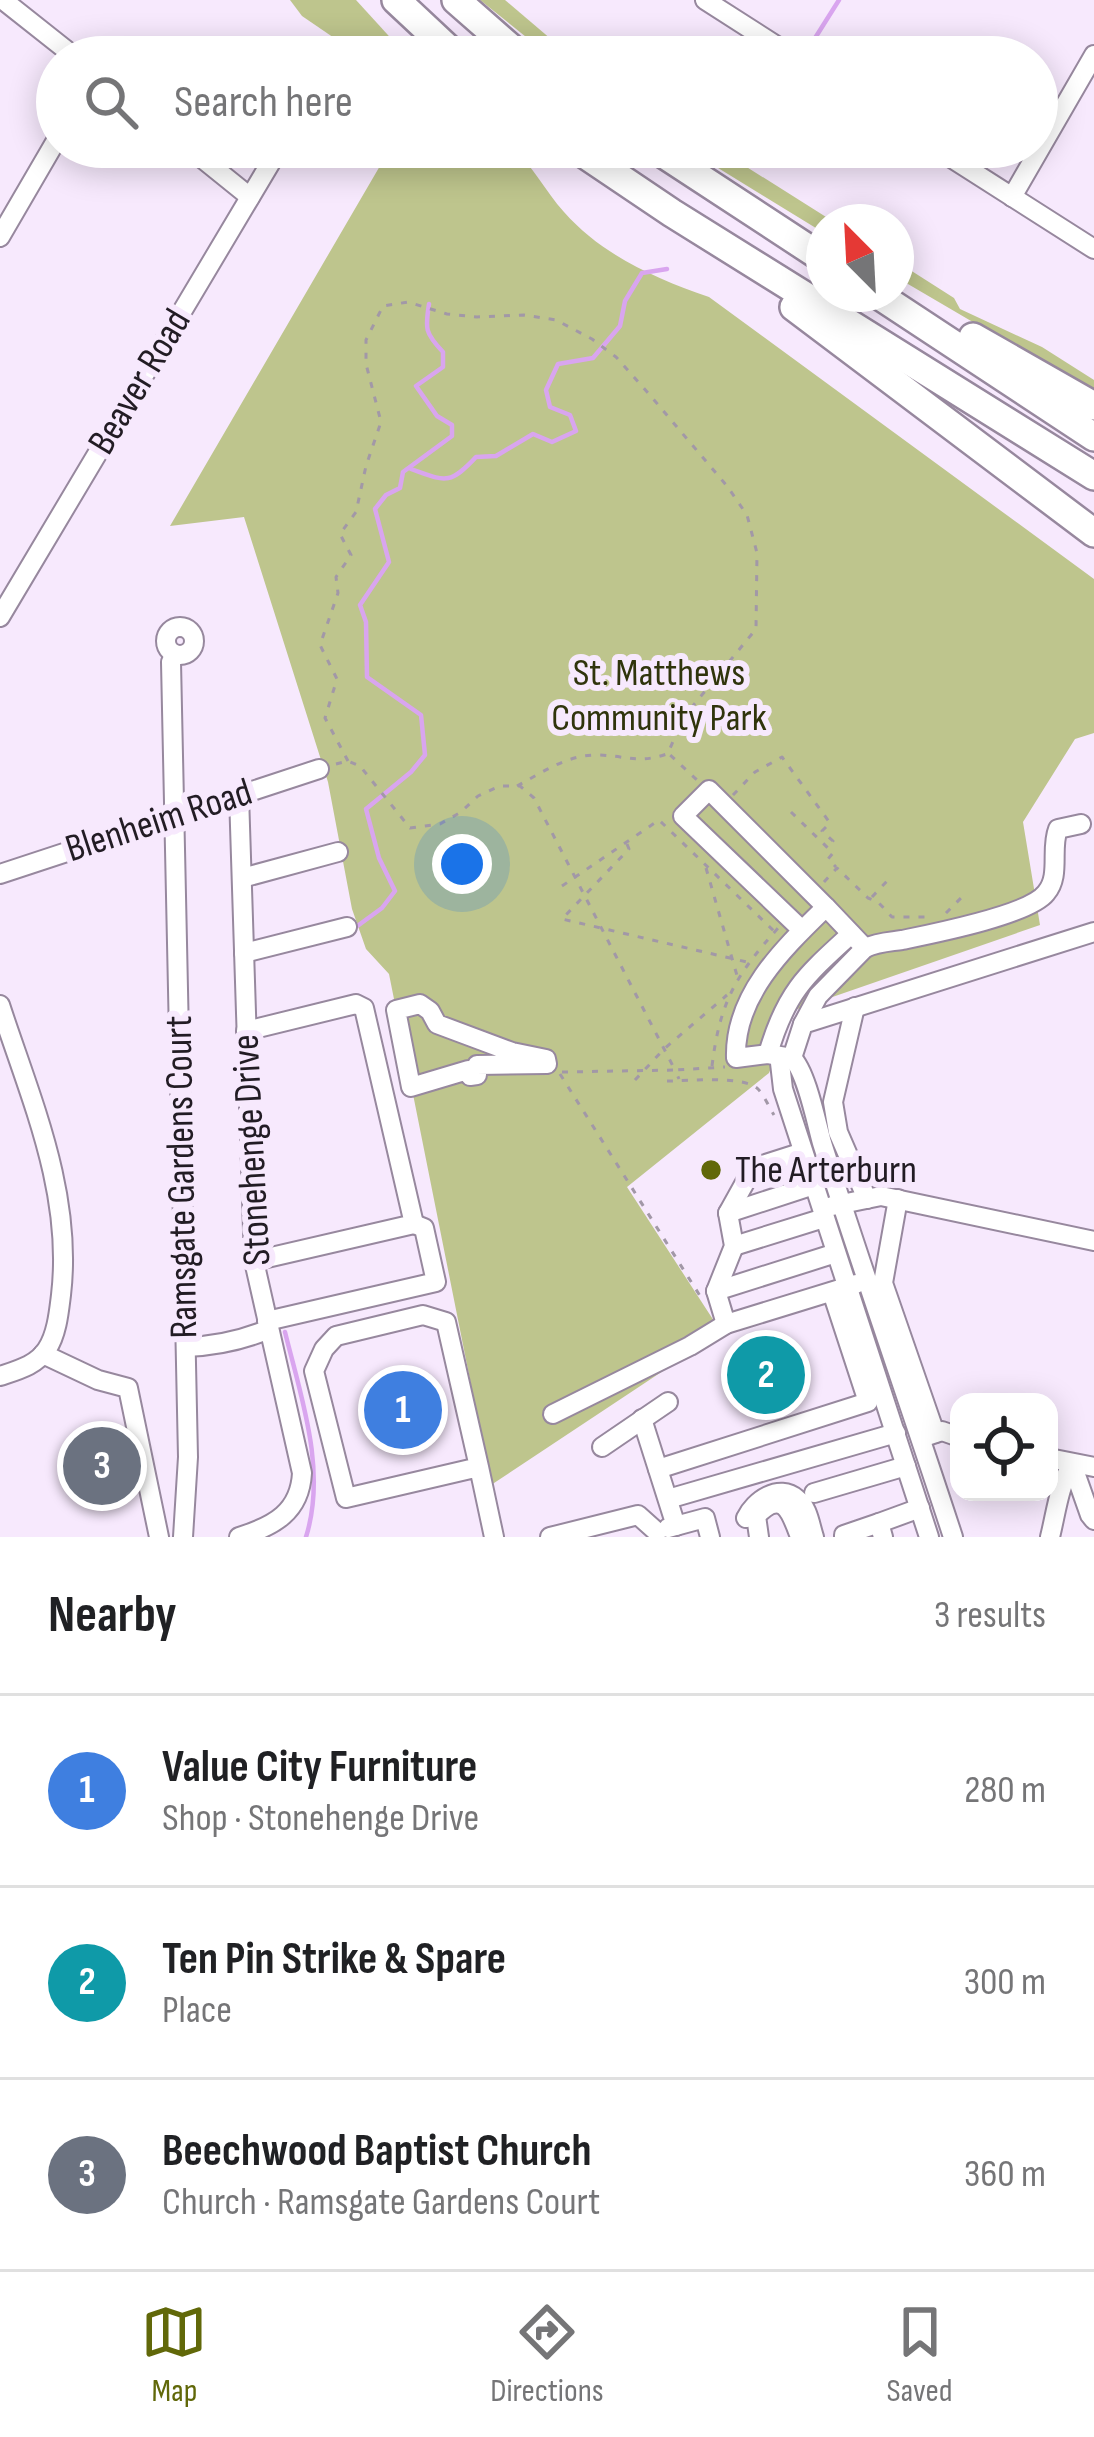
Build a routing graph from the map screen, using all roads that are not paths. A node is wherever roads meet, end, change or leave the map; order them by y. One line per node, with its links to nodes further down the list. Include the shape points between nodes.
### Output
1 (3, 0): 5 (street)
2 (396, 0): 6 (highway)
3 (456, 0): 7 (highway)
4 (705, 0): 8 (street)
5 (48, 36)
6 (435, 36)
7 (497, 36)
8 (761, 36)
9 (1094, 55): 10 (street)
10 (1058, 117)
11 (40, 168): 21 (street)
12 (214, 168): 18 (street)
13 (267, 168): 18 (street, Beaver Road)
14 (606, 168): 20 (highway)
15 (686, 168): 22 (highway)
16 (967, 168): 19 (street)
17 (1029, 168): 19 (street)
18 (250, 197): 30 (street, Beaver Road)
19 (1012, 197): 23 (street)
20 (672, 212): 28 (highway); 29 (highway)
21 (0, 237)
22 (806, 244)
23 (1094, 249)
24 (914, 302): 26 (highway)
25 (904, 312): 27 (highway)
26 (1094, 406)
27 (1094, 437)
28 (1094, 476)
29 (1094, 533)
30 (0, 617)
31 (175, 655): 34 (street, Ramsgate Gardens Court)
32 (326, 767): 33 (street, Blenheim Road)
33 (239, 795): 34 (street, Blenheim Road); 38 (street, Stonehenge Drive)
34 (174, 816): 37 (street, Blenheim Road); 68 (street, Ramsgate Gardens Court)
35 (1081, 824): 43 (street, via 1058,829 1048,892 1035,902 909,938)
36 (338, 852): 38 (street)
37 (0, 874)
38 (242, 878): 44 (street, Stonehenge Drive)
39 (826, 907): 41 (street); 41 (street, via 709,790 683,816); 43 (street)
40 (347, 927): 44 (street)
41 (802, 930): 49 (street, via 766,972 735,1035 736,1058)
42 (1094, 932): 46 (street)
43 (858, 941): 47 (street); 49 (street, via 792,994)
44 (244, 953): 48 (street, Stonehenge Drive)
45 (0, 1005): 69 (street, via 60,1198 61,1292)
46 (856, 1007): 47 (street); 54 (street, via 833,1102)
47 (803, 1024): 51 (street)
48 (246, 1031): 58 (street, via 364,1008); 62 (street, Stonehenge Drive)
49 (768, 1054): 51 (street)
50 (546, 1058): 50 (street, via 547,1064 476,1065 477,1075 468,1070 411,1087 396,1010 420,1004 437,1024)
51 (792, 1058): 52 (street, via 780,1063 781,1074); 56 (street, via 802,1067)
52 (803, 1153): 53 (street); 57 (street, via 753,1168)
53 (814, 1185): 56 (street); 57 (street)
54 (867, 1199): 55 (street); 56 (street)
55 (898, 1199): 59 (street); 77 (street, via 883,1283)
56 (829, 1210): 60 (street); 61 (street); 63 (street)
57 (728, 1213): 60 (street)
58 (414, 1224): 62 (street); 67 (street, via 424,1228 436,1282)
59 (1094, 1241)
60 (734, 1246): 65 (street)
61 (836, 1253): 64 (street); 65 (street)
62 (254, 1261): 67 (street, Stonehenge Drive)
63 (866, 1280): 64 (street); 71 (street)
64 (839, 1289): 66 (street); 72 (street)
65 (710, 1296): 66 (street)
66 (726, 1324): 74 (street)
67 (268, 1325): 68 (street); 97 (street, Stonehenge Drive, via 301,1487 282,1519)
68 (186, 1347): 96 (street, Ramsgate Gardens Court)
69 (43, 1354): 70 (street); 95 (street, via 128,1388)
70 (0, 1376)
71 (904, 1389): 72 (street); 77 (street)
72 (876, 1399): 78 (street); 85 (street)
73 (668, 1402): 75 (street)
74 (553, 1414)
75 (642, 1420): 79 (street); 85 (street)
76 (950, 1434): 77 (street)
77 (928, 1436): 78 (street); 104 (street)
78 (898, 1439): 82 (street); 86 (street)
79 (602, 1447)
80 (1058, 1460): 81 (street)
81 (1072, 1464): 84 (street); 90 (street); 105 (street)
82 (906, 1466): 87 (street); 89 (street)
83 (479, 1467): 83 (street, via 346,1498 314,1371 324,1348 336,1336 423,1315 446,1322); 98 (street)
84 (1094, 1467)
85 (658, 1469): 88 (street)
86 (735, 1479): 88 (street); 91 (street)
87 (814, 1493)
88 (668, 1498): 93 (street)
89 (920, 1508): 92 (street); 103 (street)
90 (1094, 1520)
91 (748, 1527): 101 (street, via 752,1507 788,1494 805,1508)
92 (881, 1530): 102 (street)
93 (665, 1533): 94 (street, via 638,1514); 99 (street, via 704,1518)
94 (563, 1535)
95 (158, 1536)
96 (183, 1537)
97 (239, 1537)
98 (494, 1537)
99 (710, 1537)
100 (758, 1537): 101 (street, via 756,1516 781,1503 797,1512)
101 (807, 1537)
102 (844, 1537)
103 (929, 1537)
104 (953, 1537)
105 (1050, 1537)

